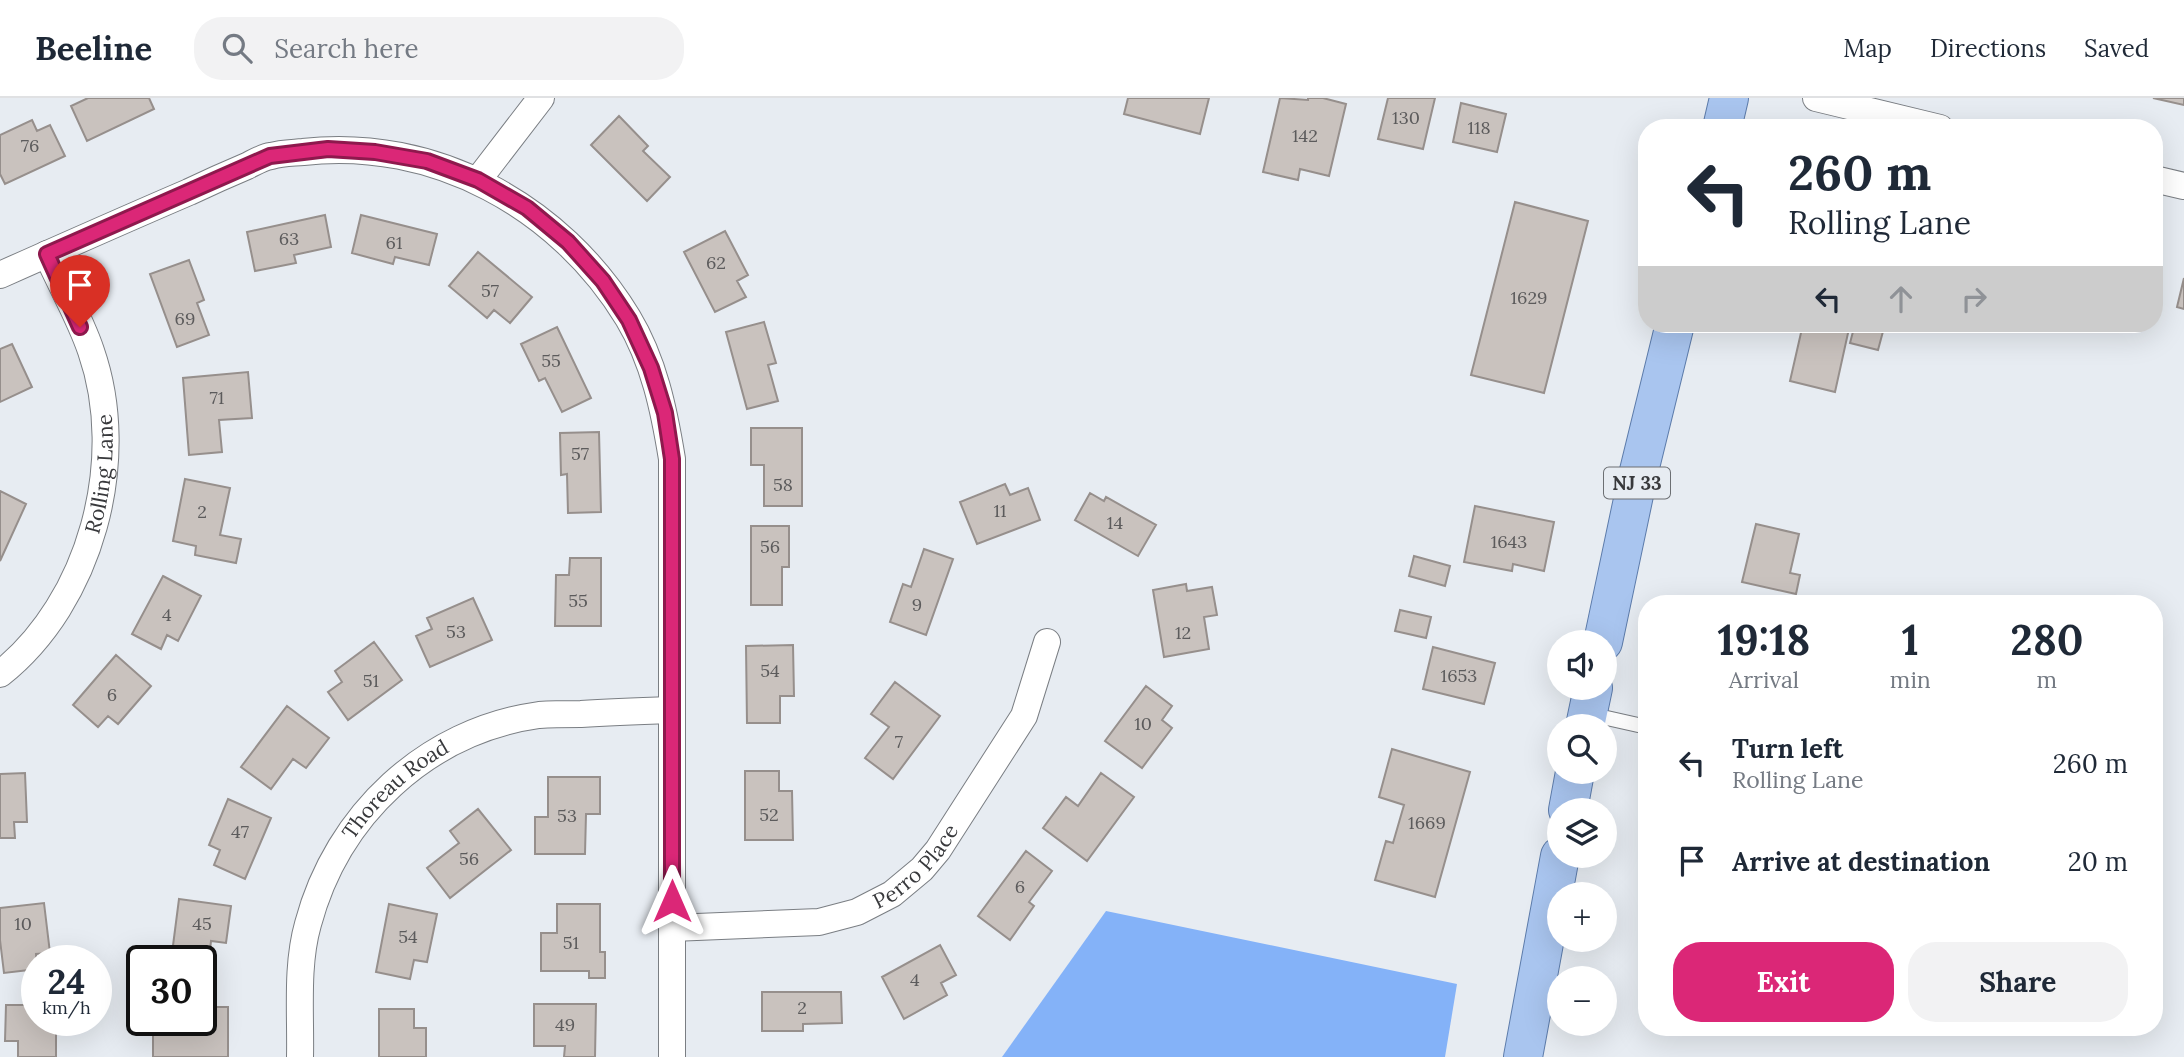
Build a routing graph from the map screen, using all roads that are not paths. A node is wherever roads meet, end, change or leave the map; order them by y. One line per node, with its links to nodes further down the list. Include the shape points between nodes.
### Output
1 (541, 98): 6 (street)
2 (1729, 98): 4 (main road)
3 (1816, 98): 5 (street)
4 (1724, 119)
5 (1903, 119)
6 (478, 180): 9 (street, via 427,161 375,152 328,149 270,156); 16 (street, via 527,208 568,242 603,281 629,320 651,368 665,413 672,459)
7 (2163, 181): 8 (street)
8 (2184, 186)
9 (47, 254): 10 (street); 14 (street, Rolling Lane, via 91,351 102,398 106,451 102,498 71,587 45,628)
10 (0, 275)
11 (1673, 333): 12 (main road, NJ 33)
12 (1606, 630)
13 (1047, 642): 19 (street, Perro Place, via 1024,716 938,850 892,894 857,912 819,922)
14 (0, 674)
15 (1589, 709): 17 (lane)
16 (672, 710): 19 (street); 20 (street, Thoreau Road, via 539,715 492,726 448,744 411,767 372,803 338,851 307,925 301,963)
17 (1638, 724)
18 (1558, 868): 22 (main road)
19 (672, 928): 21 (street)
20 (300, 1057)
21 (672, 1057)
22 (1523, 1057)

